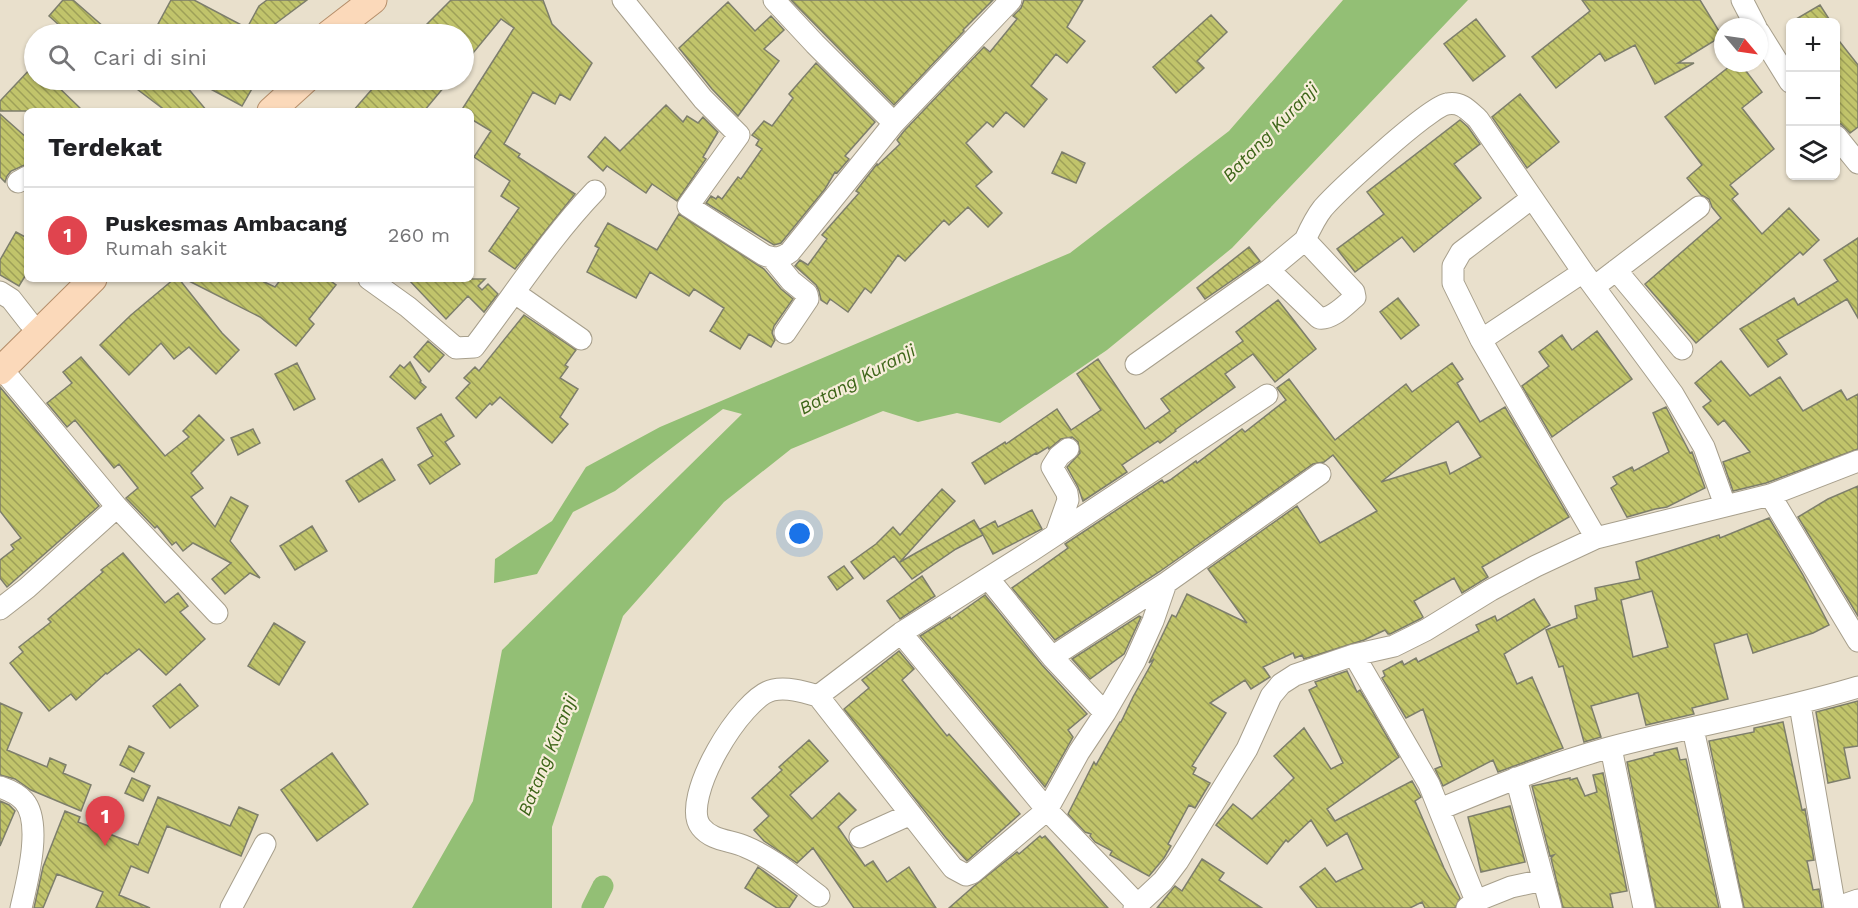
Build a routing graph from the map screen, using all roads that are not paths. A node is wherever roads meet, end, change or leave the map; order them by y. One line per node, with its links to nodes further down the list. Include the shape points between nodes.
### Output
1 (373, 0): 8 (main road)
2 (394, 0): 9 (main road)
3 (623, 0): 23 (street, via 703,99 739,135 688,206)
4 (774, 0): 16 (street)
5 (1011, 0): 16 (street)
6 (1742, 0): 7 (street)
7 (1751, 18)
8 (342, 24)
9 (364, 24)
10 (1768, 46): 11 (street)
11 (1786, 73)
12 (271, 90): 14 (main road)
13 (294, 90): 15 (main road)
14 (252, 108)
15 (274, 108)
16 (894, 123): 23 (street, via 790,252)
17 (1840, 141): 18 (street)
18 (1858, 163)
19 (595, 191): 31 (street, via 542,253)
20 (1532, 198): 22 (street, via 1478,119 1461,104 1446,104 1429,112 1323,208); 26 (street); 35 (street, via 1461,252 1453,266 1453,283)
21 (1699, 207): 25 (street)
22 (1305, 240): 24 (street); 24 (street, via 1355,297 1330,316 1318,318)
23 (773, 259): 33 (street, via 808,299)
24 (1269, 270): 38 (street)
25 (1616, 270): 26 (street); 36 (street)
26 (1588, 280): 35 (street); 44 (street, via 1673,394 1704,447)
27 (71, 282): 32 (main road)
28 (90, 282): 37 (main road)
29 (373, 282): 31 (street, via 456,348 474,347)
30 (0, 292): 32 (street, via 11,299)
31 (515, 292): 34 (street)
32 (29, 322): 37 (main road)
33 (786, 333)
34 (581, 339)
35 (1481, 340): 47 (street)
36 (1682, 349)
37 (1, 363): 45 (street)
38 (1136, 364)
39 (1267, 395): 46 (street)
40 (1068, 449): 46 (street, via 1053,467 1068,500)
41 (1858, 461): 43 (street)
42 (1320, 474): 49 (street)
43 (1770, 495): 44 (street); 53 (street)
44 (1725, 505): 47 (street)
45 (117, 507): 50 (street); 51 (street)
46 (1056, 534): 48 (street)
47 (1596, 538): 54 (street, via 1491,590 1394,646)
48 (988, 578): 52 (street); 55 (street)
49 (1166, 583): 55 (street); 59 (street, via 1135,661)
50 (0, 609)
51 (217, 613)
52 (901, 633): 57 (street); 65 (street)
53 (1858, 641)
54 (1354, 655): 64 (street); 73 (street, via 1295,675 1281,684 1271,696 1247,749 1178,861)
55 (1052, 657): 59 (street)
56 (1858, 687): 58 (street)
57 (818, 696): 66 (street); 70 (street, via 796,690 772,690 758,698 721,743 708,768 696,808 699,825 709,834 769,859)
58 (1800, 705): 60 (street); 79 (street)
59 (1105, 713): 65 (street)
60 (1693, 729): 61 (street); 78 (street)
61 (1611, 748): 62 (street); 77 (street)
62 (1516, 778): 64 (street); 69 (street)
63 (0, 787): 74 (street, via 18,795 31,813 32,842)
64 (1440, 809): 72 (street)
65 (1047, 810): 66 (street, via 966,874 953,868); 73 (street)
66 (911, 814): 67 (street)
67 (860, 837)
68 (265, 844): 75 (street)
69 (1543, 880): 72 (street, via 1511,887); 76 (street)
70 (819, 896)
71 (1858, 900): 79 (street)
72 (1471, 904)
73 (1136, 906)
74 (21, 908)
75 (231, 908)
76 (1551, 908)
77 (1644, 908)
78 (1732, 908)
79 (1835, 908)

